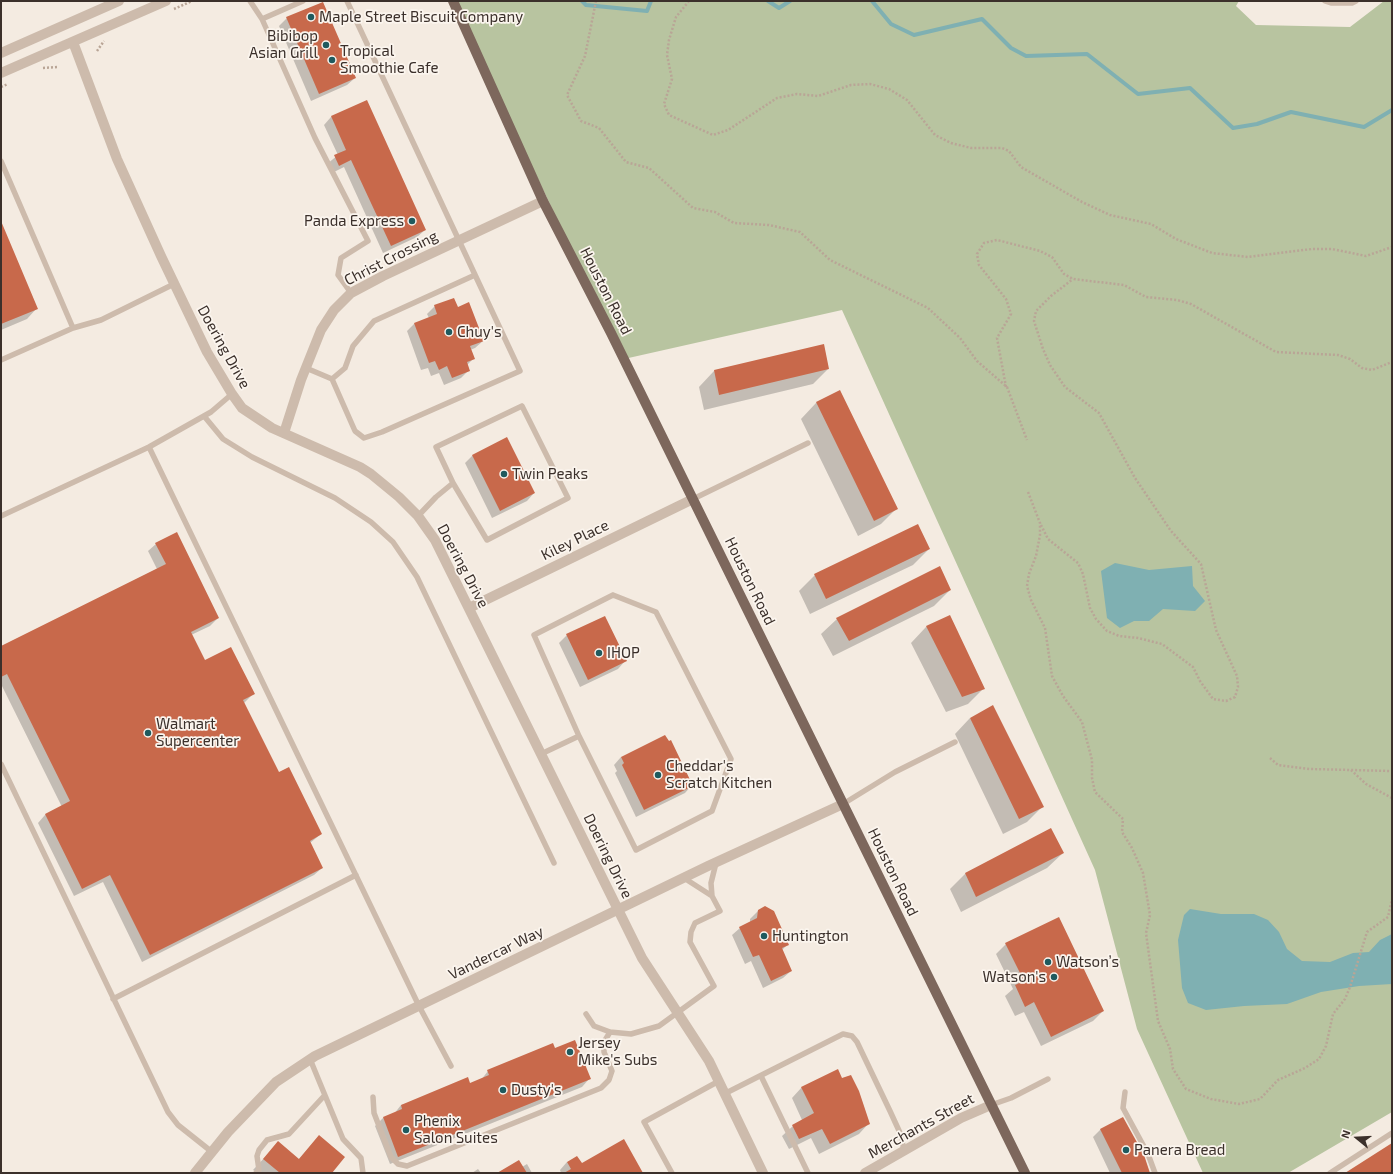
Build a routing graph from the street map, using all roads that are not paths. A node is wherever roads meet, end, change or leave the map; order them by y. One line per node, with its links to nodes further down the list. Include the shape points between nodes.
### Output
1 (120, 1): 11 (street)
2 (166, 1): 10 (street)
3 (250, 1): 9 (lane)
4 (303, 1): 9 (lane)
5 (347, 1): 15 (lane)
6 (453, 1): 14 (main road, Houston Road)
7 (1325, 1): 8 (lane)
8 (1356, 1)
9 (262, 19): 18 (lane, via 315,138 368,241 341,258 338,275)
10 (73, 42): 12 (street); 17 (street, Doering Drive, via 117,159)
11 (1, 53)
12 (1, 73)
13 (1, 161): 19 (lane)
14 (543, 201): 15 (street, Christ Crossing); 29 (main road, Houston Road)
15 (459, 240): 16 (lane); 18 (street, Christ Crossing)
16 (475, 275): 22 (lane, via 374,321 353,346 345,368); 22 (lane, via 520,371 364,438 355,431)
17 (174, 284): 19 (lane, via 101,320); 23 (street, Doering Drive, via 207,352)
18 (351, 293): 21 (street, Christ Crossing, via 334,310 321,330)
19 (73, 328): 20 (lane)
20 (1, 360)
21 (306, 368): 22 (lane); 25 (street, Christ Crossing)
22 (332, 379)
23 (232, 394): 24 (lane); 25 (street, Doering Drive, via 242,408)
24 (204, 416): 27 (lane); 38 (lane, via 223,439 252,457 335,498 371,522 392,542 416,577)
25 (284, 433): 31 (street, Doering Drive, via 365,471 399,497)
26 (808, 443): 29 (lane)
27 (149, 447): 30 (lane); 40 (lane)
28 (453, 483): 28 (lane, via 436,447 522,406 568,498 487,540); 31 (lane)
29 (693, 499): 32 (street, Kiley Place); 37 (main road, Houston Road)
30 (1, 516)
31 (418, 516): 32 (street, Doering Drive, via 439,546)
32 (469, 608): 35 (street, Doering Drive)
33 (579, 736): 33 (lane, via 534,635 613,595 656,612 731,759 712,811 636,850); 35 (lane)
34 (955, 742): 37 (lane, via 895,772)
35 (541, 754): 43 (street, Doering Drive)
36 (1, 764): 44 (lane)
37 (843, 804): 39 (street, Vandercar Way); 58 (main road, Houston Road)
38 (554, 863)
39 (716, 863): 41 (street, Vandercar Way); 42 (lane, via 711,883)
40 (356, 875): 44 (lane); 45 (lane)
41 (684, 878): 42 (lane); 43 (street, Vandercar Way)
42 (712, 896): 46 (lane, via 720,911 695,923 690,942 714,986)
43 (619, 911): 45 (street, Vandercar Way); 46 (street, Doering Drive, via 652,977)
44 (114, 999): 61 (lane, via 168,1112 178,1125)
45 (419, 1006): 49 (street, Vandercar Way); 50 (lane)
46 (677, 1012): 48 (lane, via 659,1026 631,1034); 53 (street, Doering Drive, via 701,1048)
47 (586, 1014): 48 (lane, via 594,1026)
48 (610, 1032): 57 (lane, via 604,1042 604,1052 612,1072 609,1080 601,1088 407,1166 398,1164 390,1157 374,1114)
49 (310, 1059): 56 (lane); 61 (street, Vandercar Way, via 276,1082)
50 (451, 1066)
51 (761, 1076): 55 (lane); 60 (lane, via 843,1034 852,1036 890,1110 901,1135); 68 (lane)
52 (1048, 1078): 58 (lane, via 1011,1098)
53 (718, 1081): 55 (street, Doering Drive); 66 (lane, via 644,1122)
54 (1125, 1092): 71 (lane, via 1123,1108 1148,1154)
55 (724, 1094): 67 (street, Doering Drive)
56 (324, 1096): 64 (lane, via 289,1134 267,1140 257,1156 259,1170); 65 (lane, via 343,1139 361,1158)
57 (373, 1097)
58 (991, 1105): 60 (street, Merchants Street, via 961,1118); 70 (main road, Houston Road)
59 (1392, 1133): 72 (lane)
60 (904, 1151): 62 (street, Merchants Street)
61 (212, 1152): 63 (street, Vandercar Way)
62 (876, 1170): 69 (street, Merchants Street)
63 (195, 1173)
64 (256, 1173)
65 (363, 1173)
66 (672, 1173)
67 (762, 1173)
68 (808, 1173)
69 (865, 1173)
70 (1025, 1173)
71 (1155, 1173)
72 (1330, 1173)

